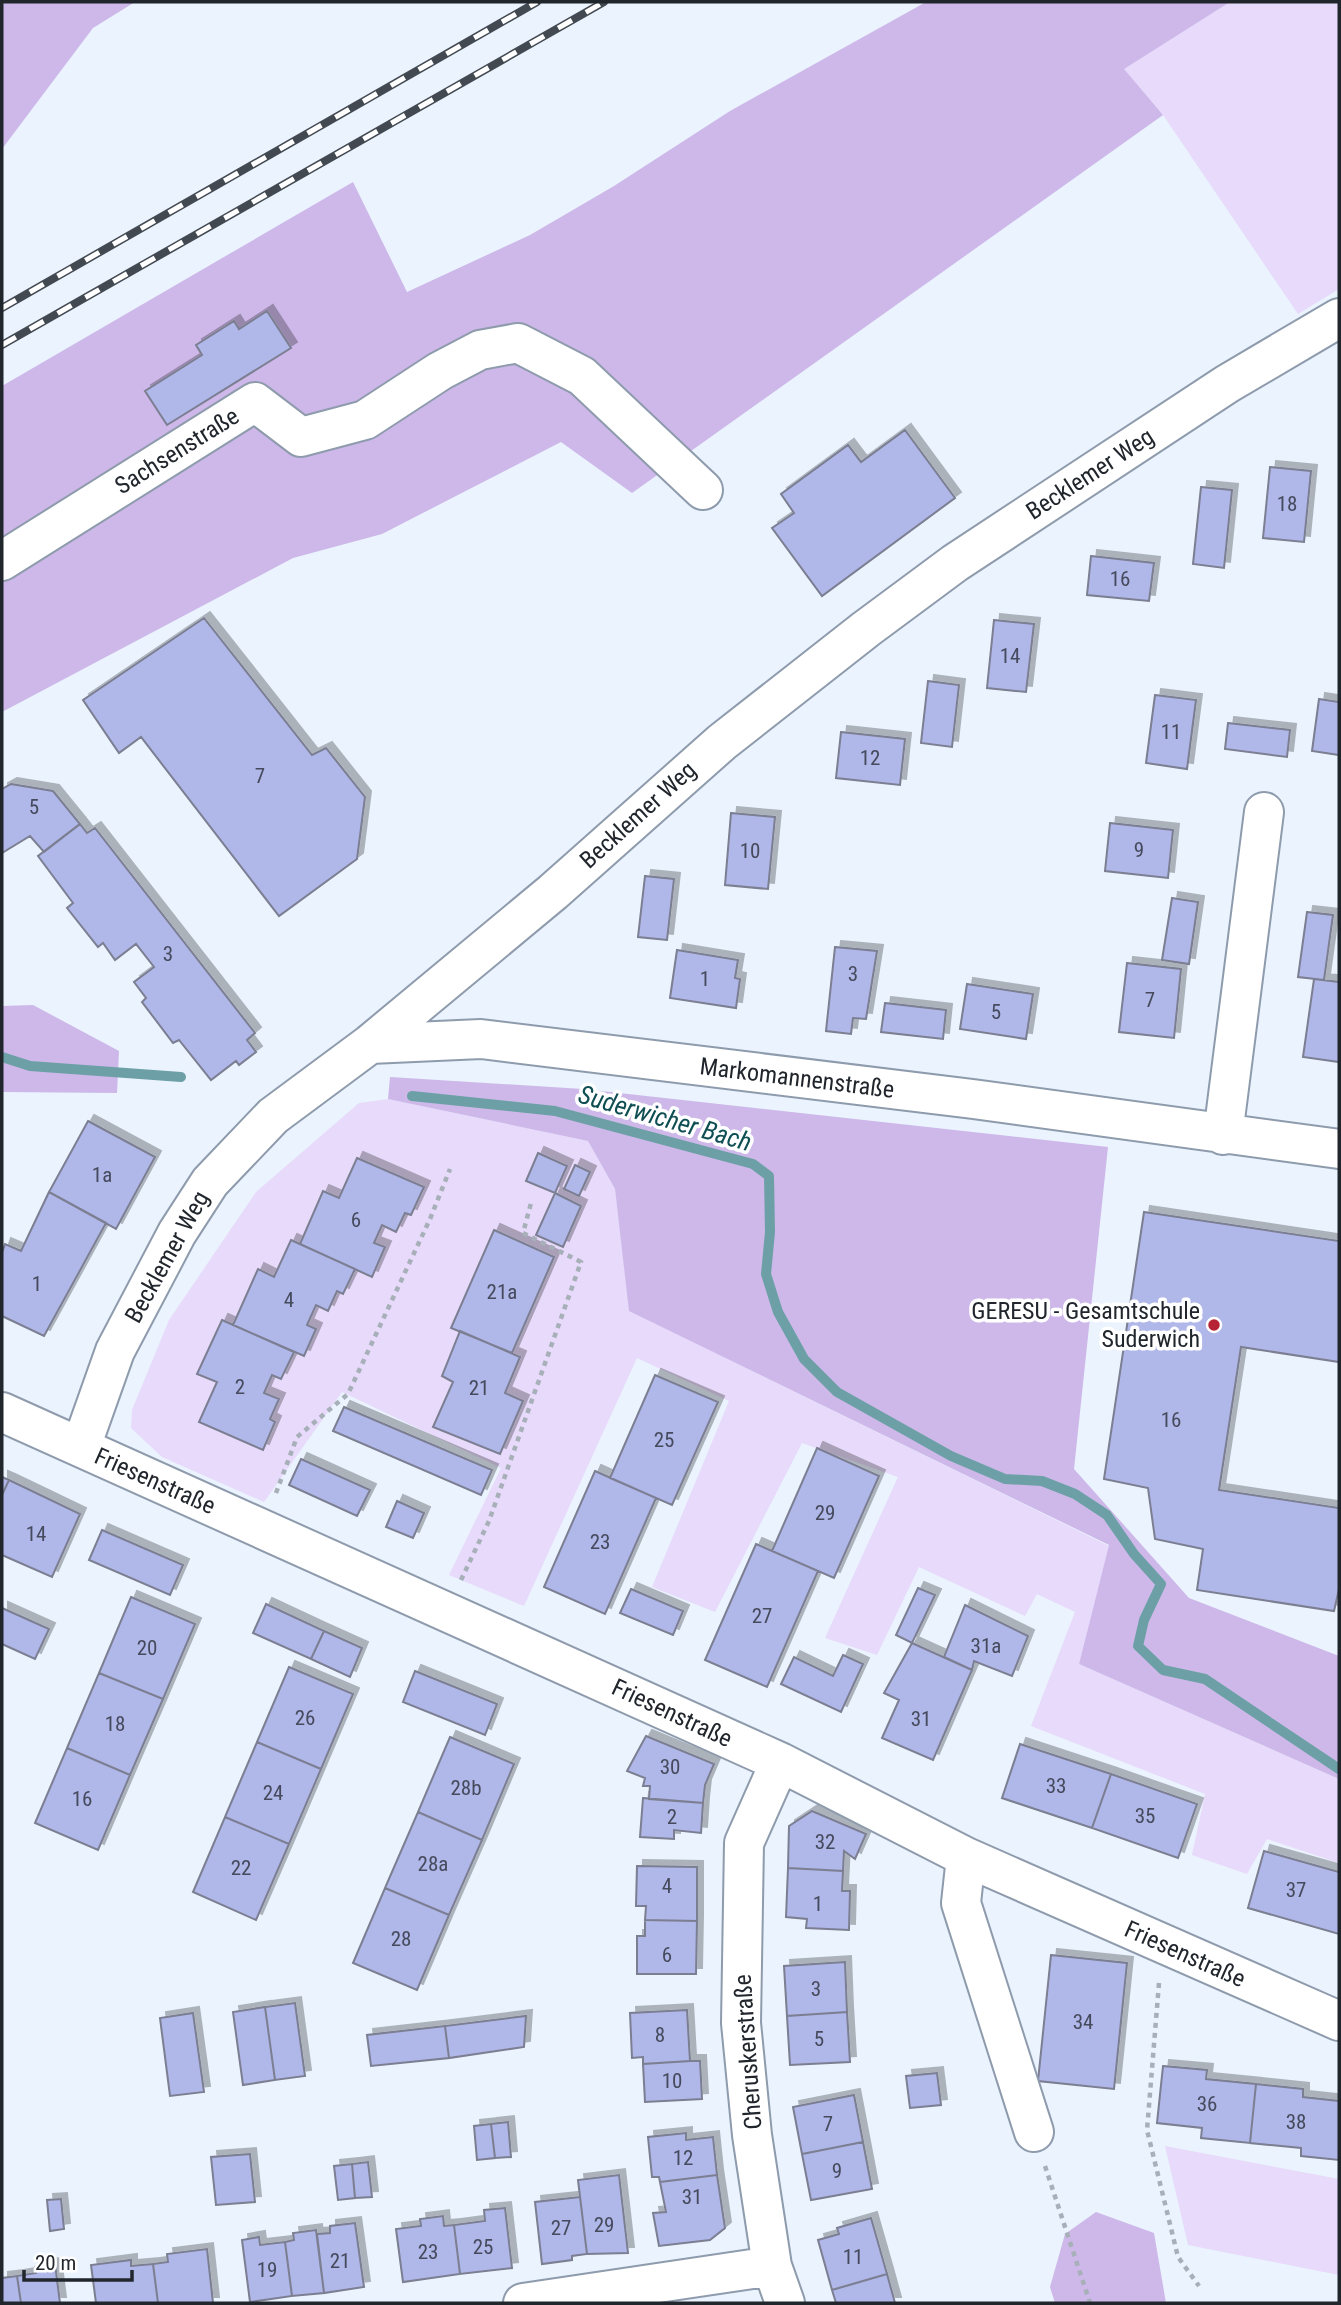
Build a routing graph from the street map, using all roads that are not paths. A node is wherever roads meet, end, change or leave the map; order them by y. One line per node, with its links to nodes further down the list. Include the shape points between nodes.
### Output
1 (1339, 318): 5 (street, Becklemer Weg, via 1215,392 955,563 877,621 722,742 553,892)
2 (703, 489): 3 (street, Sachsenstraße, via 583,376 518,343 480,350 365,420 301,437 255,402)
3 (2, 561)
4 (1264, 812): 6 (street)
5 (370, 1044): 6 (street, Markomannenstraße, via 481,1039 973,1099); 9 (street, Becklemer Weg, via 273,1116 210,1182 177,1234 116,1351)
6 (1223, 1135): 7 (street, Markomannenstraße)
7 (1339, 1149)
8 (2, 1412): 9 (street, Friesenstraße)
9 (81, 1447): 10 (street, Friesenstraße)
10 (780, 1762): 11 (street, Friesenstraße); 14 (street, Cheruskerstraße, via 744,1843 741,2009 752,2135)
11 (966, 1857): 12 (street, Friesenstraße); 13 (street, via 961,1903)
12 (1339, 2021)
13 (1034, 2132)
14 (772, 2266): 15 (street); 16 (street, Cheruskerstraße)
15 (523, 2303)
16 (785, 2303)

